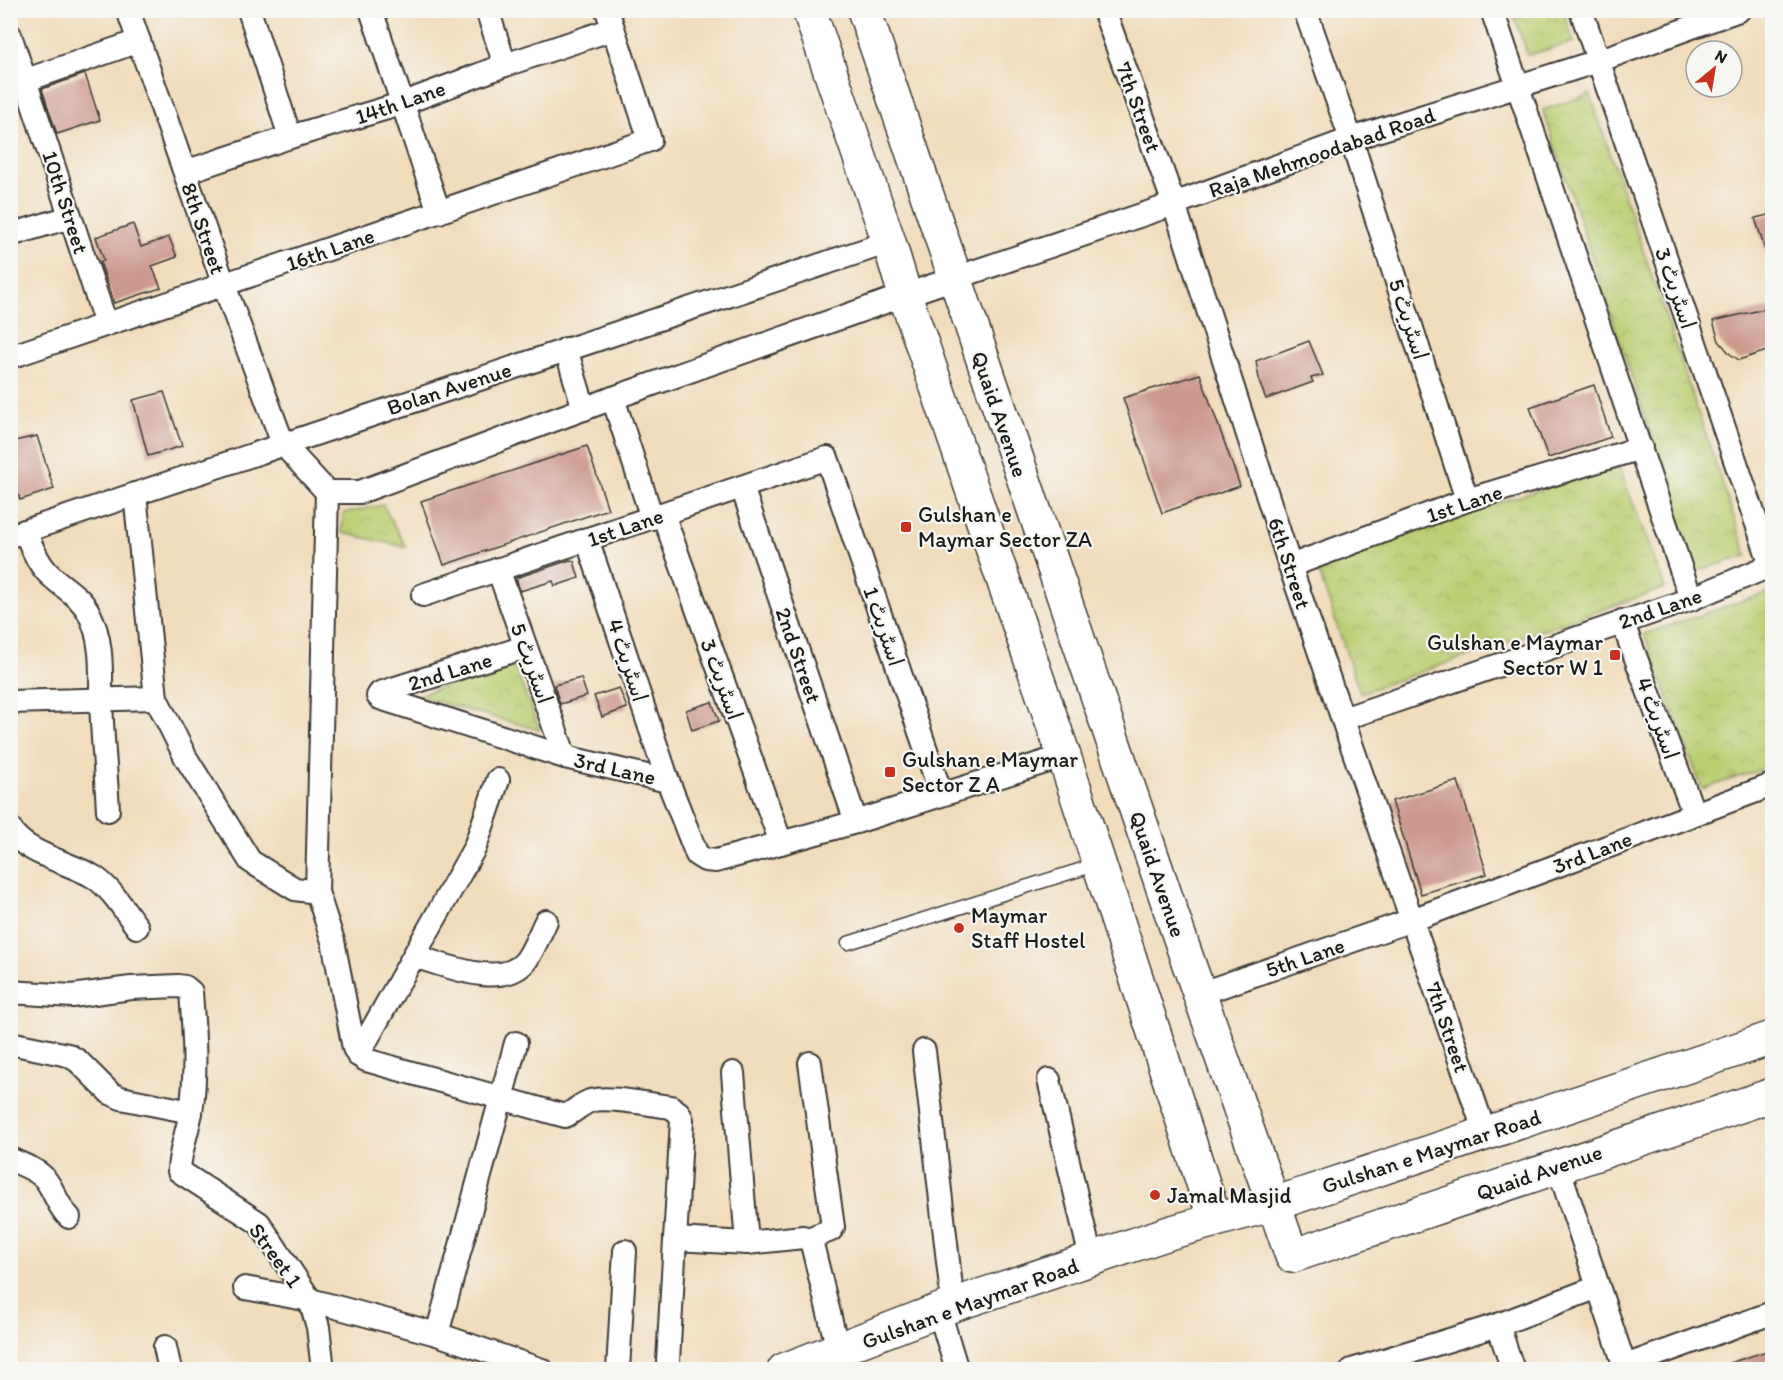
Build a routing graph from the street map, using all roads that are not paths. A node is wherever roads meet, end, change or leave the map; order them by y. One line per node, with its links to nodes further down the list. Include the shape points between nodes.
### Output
1 (128, 10): 14 (street, 8th Street)
2 (249, 10): 20 (street)
3 (371, 10): 19 (street)
4 (487, 10): 16 (street)
5 (809, 10): 27 (main road)
6 (864, 10): 28 (main road, Quaid Avenue)
7 (1104, 10): 23 (street, 7th Street)
8 (1305, 10): 21 (street)
9 (1492, 10): 18 (street)
10 (1581, 10): 15 (street, اسٹریٹ 3)
11 (1740, 10): 15 (street, Raja Mehmoodabad Road)
12 (610, 20): 16 (street, 14th Lane); 24 (street, 16th Lane, via 650,140)
13 (10, 34): 17 (street, 10th Street)
14 (139, 41): 17 (street); 22 (street, 8th Street)
15 (1598, 61): 18 (street, Raja Mehmoodabad Road); 46 (street, اسٹریٹ 3)
16 (505, 65): 19 (street, 14th Lane)
17 (18, 83): 25 (street, 10th Street)
18 (1517, 86): 21 (street, Raja Mehmoodabad Road); 37 (street)
19 (404, 103): 20 (street, 14th Lane); 24 (street)
20 (290, 137): 22 (street, 14th Lane)
21 (1351, 139): 23 (street, Raja Mehmoodabad Road); 42 (street, اسٹریٹ 5)
22 (185, 172): 29 (street, 8th Street)
23 (1174, 204): 28 (street, Raja Mehmoodabad Road); 47 (street, 6th Street)
24 (439, 212): 29 (street, 16th Lane)
25 (70, 217): 26 (street); 31 (street, 10th Street)
26 (10, 235)
27 (889, 242): 30 (main road); 32 (street, Bolan Avenue)
28 (954, 280): 30 (street, Raja Mehmoodabad Road); 77 (main road, Quaid Avenue)
29 (224, 285): 31 (street, 16th Lane); 36 (street, 8th Street)
30 (905, 295): 34 (street); 58 (main road)
31 (106, 324): 33 (street, 16th Lane)
32 (567, 349): 35 (street); 36 (street, Bolan Avenue)
33 (10, 357)
34 (613, 398): 35 (street); 43 (street, اسٹریٹ 3)
35 (584, 409): 40 (street, via 360,492)
36 (283, 444): 40 (street); 41 (street, Bolan Avenue)
37 (1641, 448): 42 (street, 1st Lane); 50 (street)
38 (827, 458): 39 (street, 1st Lane); 63 (street, اسٹریٹ 1)
39 (742, 487): 43 (street, 1st Lane); 66 (street, 2nd Street)
40 (327, 492): 70 (street)
41 (135, 494): 44 (street, Bolan Avenue); 53 (street)
42 (1467, 500): 47 (street, 1st Lane)
43 (658, 516): 45 (street, 1st Lane); 68 (street, اسٹریٹ 3)
44 (18, 533): 55 (street, via 45,569 81,599 90,614 100,655)
45 (587, 539): 48 (street, 1st Lane); 61 (street, اسٹریٹ 4)
46 (1772, 565): 50 (street, 2nd Lane)
47 (1290, 566): 57 (street, 6th Street)
48 (498, 570): 49 (street, 1st Lane); 52 (street, اسٹریٹ 5)
49 (423, 595)
50 (1691, 599): 51 (street, 2nd Lane)
51 (1622, 621): 57 (street, 2nd Lane); 65 (street, اسٹریٹ 4)
52 (525, 647): 54 (street, 2nd Lane, via 380,693); 59 (street, اسٹریٹ 5)
53 (156, 698): 55 (street); 70 (street, via 186,758 250,861 296,889)
54 (380, 698): 59 (street, 3rd Lane)
55 (101, 699): 56 (street); 64 (street)
56 (10, 702)
57 (1343, 719): 71 (street, 6th Street)
58 (1064, 756): 63 (street, 3rd Lane); 69 (main road)
59 (565, 757): 61 (street, 3rd Lane)
60 (498, 780): 75 (street, via 475,847)
61 (668, 781): 68 (street, 3rd Lane, via 697,855 705,860 716,861)
62 (1773, 785): 65 (street, 3rd Lane)
63 (941, 794): 66 (street, 3rd Lane)
64 (108, 810)
65 (1694, 814): 71 (street, 3rd Lane)
66 (856, 822): 68 (street, 3rd Lane)
67 (10, 828): 73 (street, via 29,847 94,877 108,889)
68 (781, 843)
69 (1099, 864): 74 (lane); 94 (main road)
70 (317, 892): 82 (street, via 333,941)
71 (1412, 920): 77 (street, 5th Lane); 89 (street, 7th Street)
72 (546, 921): 75 (street, via 527,960 502,975 475,974)
73 (136, 927)
74 (848, 943)
75 (414, 956): 82 (street)
76 (10, 992): 88 (street, via 72,996 185,987 191,992 195,1038)
77 (1199, 994): 92 (main road, Quaid Avenue)
78 (1773, 1038): 89 (main road, Gulshan e Maymar Road)
79 (10, 1043): 88 (street, via 68,1055 110,1093 121,1098)
80 (516, 1043): 87 (street)
81 (924, 1051): 103 (street)
82 (358, 1055): 87 (street)
83 (810, 1063): 96 (street, via 833,1227 829,1233)
84 (733, 1074): 97 (street)
85 (1049, 1080): 99 (street)
86 (1773, 1095): 91 (main road, Quaid Avenue)
87 (501, 1097): 95 (street, via 566,1116 600,1098 671,1107 679,1113 682,1120); 106 (street)
88 (191, 1112): 102 (street, Street 1, via 178,1168 181,1173 259,1223)
89 (1485, 1133): 92 (main road, Gulshan e Maymar Road)
90 (10, 1159): 93 (street, via 41,1175 60,1209)
91 (1558, 1166): 92 (main road, Quaid Avenue, via 1292,1256); 100 (street)
92 (1274, 1204): 94 (main road, Gulshan e Maymar Road)
93 (69, 1217)
94 (1215, 1220): 99 (main road, Gulshan e Maymar Road)
95 (675, 1239): 97 (street); 114 (street)
96 (808, 1239): 97 (street); 108 (street)
97 (747, 1243)
98 (625, 1251): 113 (street)
99 (1091, 1259): 103 (main road, Gulshan e Maymar Road)
100 (1598, 1287): 105 (street); 109 (street)
101 (245, 1288): 102 (street)
102 (310, 1300): 106 (street); 111 (street, Street 1)
103 (946, 1308): 108 (main road, Gulshan e Maymar Road); 116 (street)
104 (1773, 1313): 109 (street)
105 (1498, 1325): 117 (street); 118 (street)
106 (437, 1334): 112 (street)
107 (165, 1347): 110 (street)
108 (838, 1350): 115 (main road, Gulshan e Maymar Road)
109 (1625, 1368)
110 (170, 1370)
111 (324, 1370)
112 (542, 1370)
113 (618, 1370)
114 (670, 1370)
115 (784, 1370)
116 (957, 1370)
117 (1352, 1370)
118 (1513, 1370)

